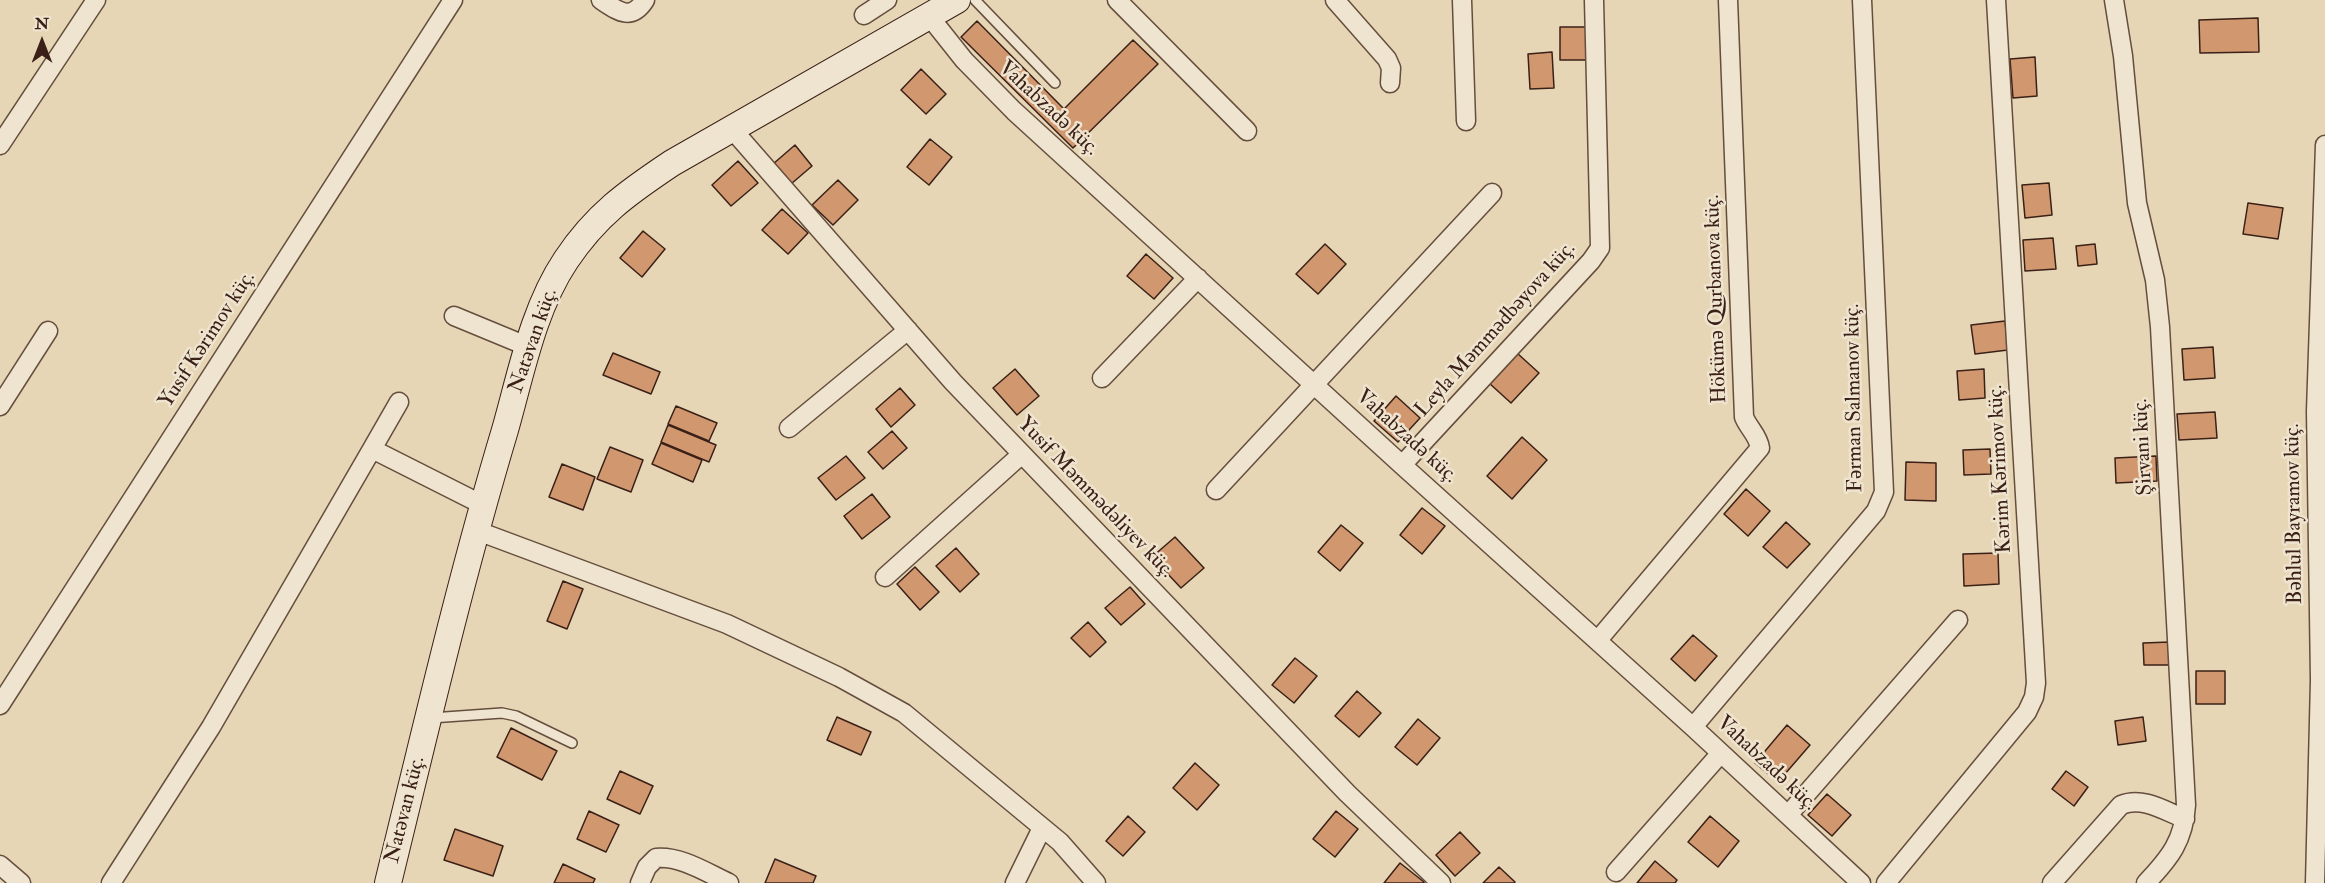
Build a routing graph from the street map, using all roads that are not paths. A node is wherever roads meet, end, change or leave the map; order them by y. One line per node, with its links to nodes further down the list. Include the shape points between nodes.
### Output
1 (96, 0): 24 (street)
2 (453, 0): 46 (street, Yusif Kərimov küç.)
3 (601, 0): 4 (street, via 626,14 634,12)
4 (645, 0)
5 (887, 0): 16 (street)
6 (957, 0): 17 (street, Natəvan küç.)
7 (975, 0): 18 (lane)
8 (1117, 0): 22 (street)
9 (1335, 0): 19 (street, via 1386,59 1391,68)
10 (1462, 0): 20 (street)
11 (1594, 0): 39 (street, Leyla Məmmədbəyova küç., via 1600,248)
12 (1728, 0): 45 (street, Hökümə Qurbanova küç., via 1743,417 1758,437 1760,448)
13 (1862, 0): 48 (street, Fərman Salmanov küç., via 1884,492 1876,511)
14 (1996, 0): 65 (street, Kərim Kərimov küç., via 2036,683 2026,712)
15 (2114, 0): 52 (street, Şirvani küç., via 2137,203 2155,280 2160,327)
16 (864, 15)
17 (929, 16): 21 (street, Natəvan küç.); 26 (street, Vahabzadə küç., via 964,60 1014,111)
18 (1055, 83)
19 (1390, 83)
20 (1466, 121)
21 (732, 129): 28 (street, Yusif Məmmədəliyev küç.); 30 (street, Natəvan küç., via 655,174 603,213 564,262)
22 (1247, 131)
23 (2325, 145): 31 (street, Bəhlul Bayramov küç.)
24 (0, 146)
25 (1492, 193): 33 (street)
26 (1198, 278): 32 (street); 33 (street, Vahabzadə küç.)
27 (454, 316): 30 (street)
28 (908, 330): 36 (street); 38 (street, Yusif Məmmədəliyev küç.)
29 (48, 331): 35 (street)
30 (529, 347): 41 (street, Natəvan küç.)
31 (2322, 358): 68 (street, Bəhlul Bayramov küç., via 2316,411 2319,680)
32 (1102, 378)
33 (1314, 384): 39 (street, Vahabzadə küç.); 40 (street)
34 (399, 402): 37 (street)
35 (0, 406)
36 (789, 428)
37 (372, 449): 41 (street); 57 (street, via 211,727)
38 (1022, 454): 43 (street); 63 (street, Yusif Məmmədəliyev küç., via 1347,793)
39 (1402, 465): 45 (street, Vahabzadə küç.)
40 (1216, 490)
41 (483, 505): 42 (street, Natəvan küç.)
42 (475, 530): 47 (street, Natəvan küç.); 53 (street, via 727,624 839,677 904,713)
43 (885, 577)
44 (1958, 620): 51 (street)
45 (1598, 640): 48 (street, Vahabzadə küç.)
46 (0, 705)
47 (429, 718): 49 (lane, via 502,713); 58 (street, Natəvan küç.)
48 (1693, 727): 50 (street, Vahabzadə küç.)
49 (572, 743)
50 (1721, 753): 51 (street, Vahabzadə küç.); 55 (street)
51 (1788, 815): 64 (street, Vahabzadə küç.)
52 (2185, 819): 66 (street, via 2141,801 2121,805); 67 (street, Şirvani küç., via 2182,836)
53 (1042, 828): 61 (street); 62 (street, via 1060,842)
54 (0, 865): 56 (street)
55 (1616, 872)
56 (21, 883)
57 (111, 883)
58 (388, 883)
59 (640, 883): 60 (street, via 656,858 667,857)
60 (729, 883)
61 (1015, 883)
62 (1096, 883)
63 (1441, 883)
64 (1861, 883)
65 (1886, 883)
66 (2052, 883)
67 (2146, 883)
68 (2315, 883)

